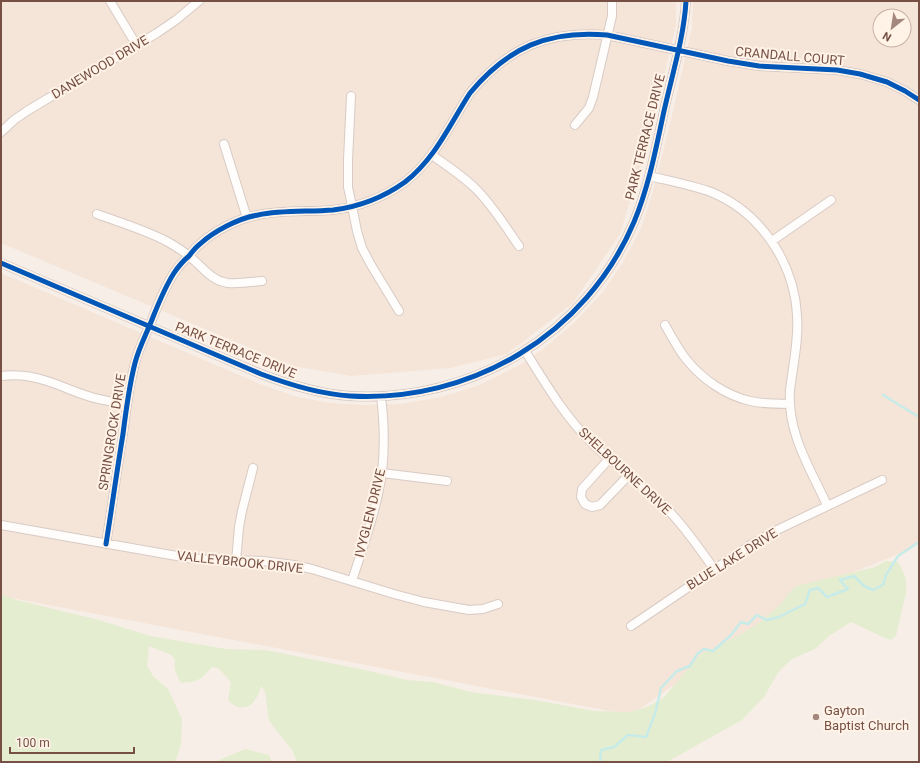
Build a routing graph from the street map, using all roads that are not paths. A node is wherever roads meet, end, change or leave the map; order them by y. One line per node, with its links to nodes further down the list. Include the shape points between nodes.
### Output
1 (110, 1): 6 (street)
2 (199, 1): 6 (street, DANEWOOD DRIVE)
3 (612, 1): 5 (street)
4 (686, 1): 7 (street, PARK TERRACE DRIVE)
5 (608, 35): 7 (street, CRANDALL COURT); 10 (street, via 592,103); 13 (street, CRANDALL COURT, via 591,33 562,36 537,42 510,56 490,71 470,92)
6 (137, 46): 11 (street, DANEWOOD DRIVE, via 27,111)
7 (678, 50): 9 (street, CRANDALL COURT, via 759,66 838,70 860,74 887,82); 14 (street, PARK TERRACE DRIVE)
8 (351, 96): 16 (street, via 348,187)
9 (919, 100)
10 (575, 125)
11 (1, 132)
12 (224, 144): 18 (street)
13 (432, 155): 16 (street, SPRINGROCK DRIVE, via 405,182 374,199); 20 (street, via 475,188 495,211)
14 (649, 176): 19 (street, via 694,186 719,196 748,216); 27 (street, PARK TERRACE DRIVE, via 634,222 610,267 572,314)
15 (831, 200): 19 (street)
16 (352, 206): 18 (street, SPRINGROCK DRIVE); 24 (street, via 362,248)
17 (98, 214): 21 (street, via 170,243)
18 (247, 218): 21 (street, SPRINGROCK DRIVE, via 211,235)
19 (772, 241): 31 (street, via 788,271 796,297 798,328)
20 (518, 246)
21 (189, 256): 23 (street, via 220,281); 26 (street, SPRINGROCK DRIVE, via 173,274)
22 (1, 263): 26 (street, PARK TERRACE DRIVE)
23 (262, 281)
24 (399, 311)
25 (665, 325): 31 (street, via 686,359 716,386 749,401)
26 (149, 327): 29 (street, PARK TERRACE DRIVE, via 286,383 333,394); 30 (street, SPRINGROCK DRIVE, via 135,362)
27 (525, 351): 29 (street, PARK TERRACE DRIVE, via 472,378 418,392); 32 (street, SHELBOURNE DRIVE, via 558,404 590,442)
28 (1, 376): 30 (street, via 34,377 84,395)
29 (381, 396): 34 (street, IVYGLEN DRIVE, via 384,458)
30 (127, 404): 40 (street, SPRINGROCK DRIVE)
31 (790, 404): 38 (street, via 798,443)
32 (609, 459): 35 (street, SHELBOURNE DRIVE); 35 (street, via 582,489 581,497 585,504 592,507 600,505)
33 (253, 468): 41 (street, via 242,510)
34 (382, 473): 37 (street); 43 (street, IVYGLEN DRIVE)
35 (629, 475): 42 (street, SHELBOURNE DRIVE, via 680,524)
36 (882, 480): 38 (street, BLUE LAKE DRIVE)
37 (447, 481)
38 (827, 505): 42 (street, BLUE LAKE DRIVE, via 752,544)
39 (1, 525): 40 (street, VALLEYBROOK DRIVE)
40 (106, 544): 41 (street, VALLEYBROOK DRIVE, via 188,558)
41 (236, 561): 43 (street, VALLEYBROOK DRIVE, via 294,565)
42 (714, 569): 45 (street, BLUE LAKE DRIVE)
43 (352, 581): 44 (street, VALLEYBROOK DRIVE, via 417,600 470,610 483,610)
44 (498, 604)
45 (631, 626)

